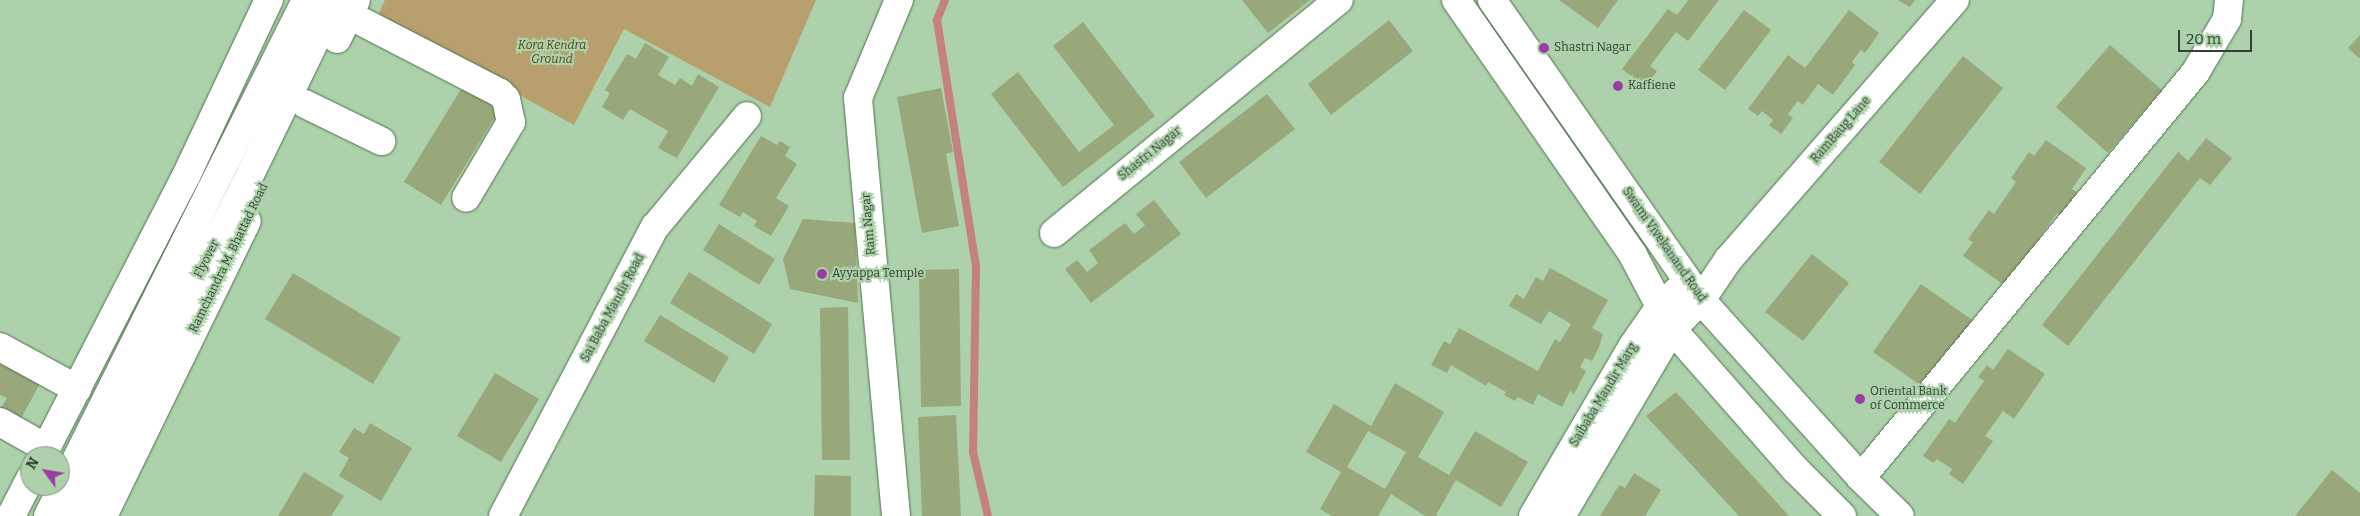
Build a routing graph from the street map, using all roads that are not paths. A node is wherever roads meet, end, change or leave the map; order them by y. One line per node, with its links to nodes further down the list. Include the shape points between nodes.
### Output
1 (269, 0): 19 (main road, via 186,176)
2 (306, 0): 26 (main road)
3 (899, 0): 30 (main road, Ram Nagar, via 858,98)
4 (1339, 0): 14 (main road, Shastri Nagar)
5 (1456, 0): 17 (main road, via 1633,255)
6 (1492, 0): 16 (main road, Swami Vivekanand Road)
7 (1955, 0): 15 (main road, RamBaug Lane)
8 (2228, 0): 23 (main road, via 2227,19 2195,73)
9 (347, 5): 10 (main road, Ramchandra M. Bhattad Road); 13 (main road, via 500,92 506,100 511,122); 27 (main road, Flyover, via 244,187)
10 (305, 104): 12 (main road); 28 (main road, Ramchandra M. Bhattad Road)
11 (747, 116): 29 (main road, Sai Baba Mandir Road, via 655,228)
12 (382, 141)
13 (466, 198)
14 (1054, 233)
15 (1728, 260): 16 (main road, Saibaba Mandir Marg)
16 (1694, 291): 17 (main road, Saibaba Mandir Marg); 23 (main road, Swami Vivekanand Road)
17 (1666, 319): 31 (main road, Saibaba Mandir Marg, via 1632,347); 32 (main road, Saibaba Mandir Marg); 33 (main road, via 1796,470)
18 (0, 347): 19 (main road)
19 (77, 389): 22 (main road)
20 (0, 422): 21 (main road)
21 (35, 446)
22 (47, 446)
23 (1861, 478): 34 (main road, Swami Vivekanand Road)
24 (21, 496): 25 (main road)
25 (11, 516)
26 (48, 516)
27 (76, 516)
28 (103, 516)
29 (503, 516)
30 (896, 516)
31 (1533, 516)
32 (1561, 516)
33 (1842, 516)
34 (1900, 516)

